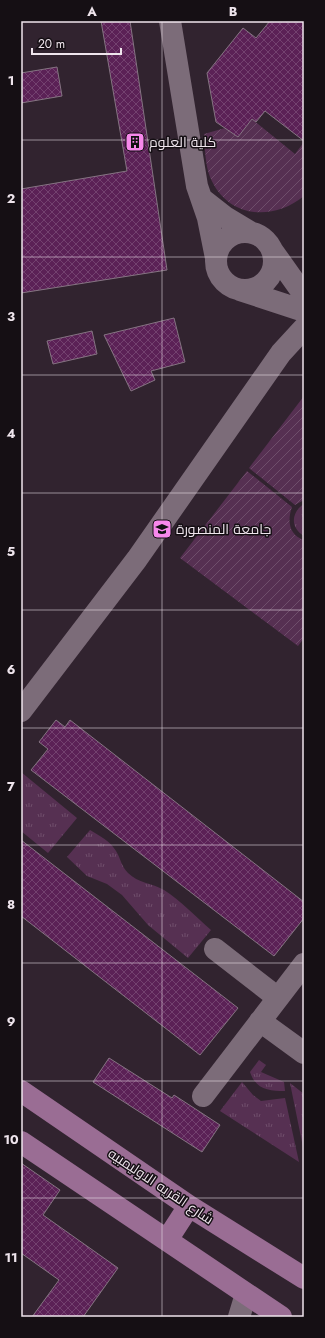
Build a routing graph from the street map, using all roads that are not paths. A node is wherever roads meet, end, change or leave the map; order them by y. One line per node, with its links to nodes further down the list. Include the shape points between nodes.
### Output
1 (170, 21): 2 (street, via 194,171)
2 (202, 199): 3 (street); 5 (street)
3 (250, 232): 4 (street, via 267,242); 5 (street, via 240,232 223,241)
4 (272, 250): 6 (street, via 275,258 271,276 257,288); 7 (street)
5 (216, 258): 6 (street, via 220,277)
6 (238, 290): 8 (street)
7 (304, 295)
8 (304, 311)
9 (304, 328): 10 (street, via 281,353 137,560)
10 (21, 711)
11 (215, 949): 13 (street)
12 (304, 964): 13 (street)
13 (278, 998): 14 (street)
14 (260, 1021): 15 (street); 17 (street)
15 (304, 1053)
16 (21, 1091): 19 (main road, شارع القريه الاوليمبيه)
17 (203, 1096)
18 (21, 1142): 20 (main road)
19 (189, 1206): 20 (main road); 21 (main road, شارع القريه الاوليمبيه)
20 (167, 1240): 22 (main road)
21 (304, 1278)
22 (246, 1294): 23 (street); 24 (main road)
23 (239, 1317)
24 (281, 1317)

